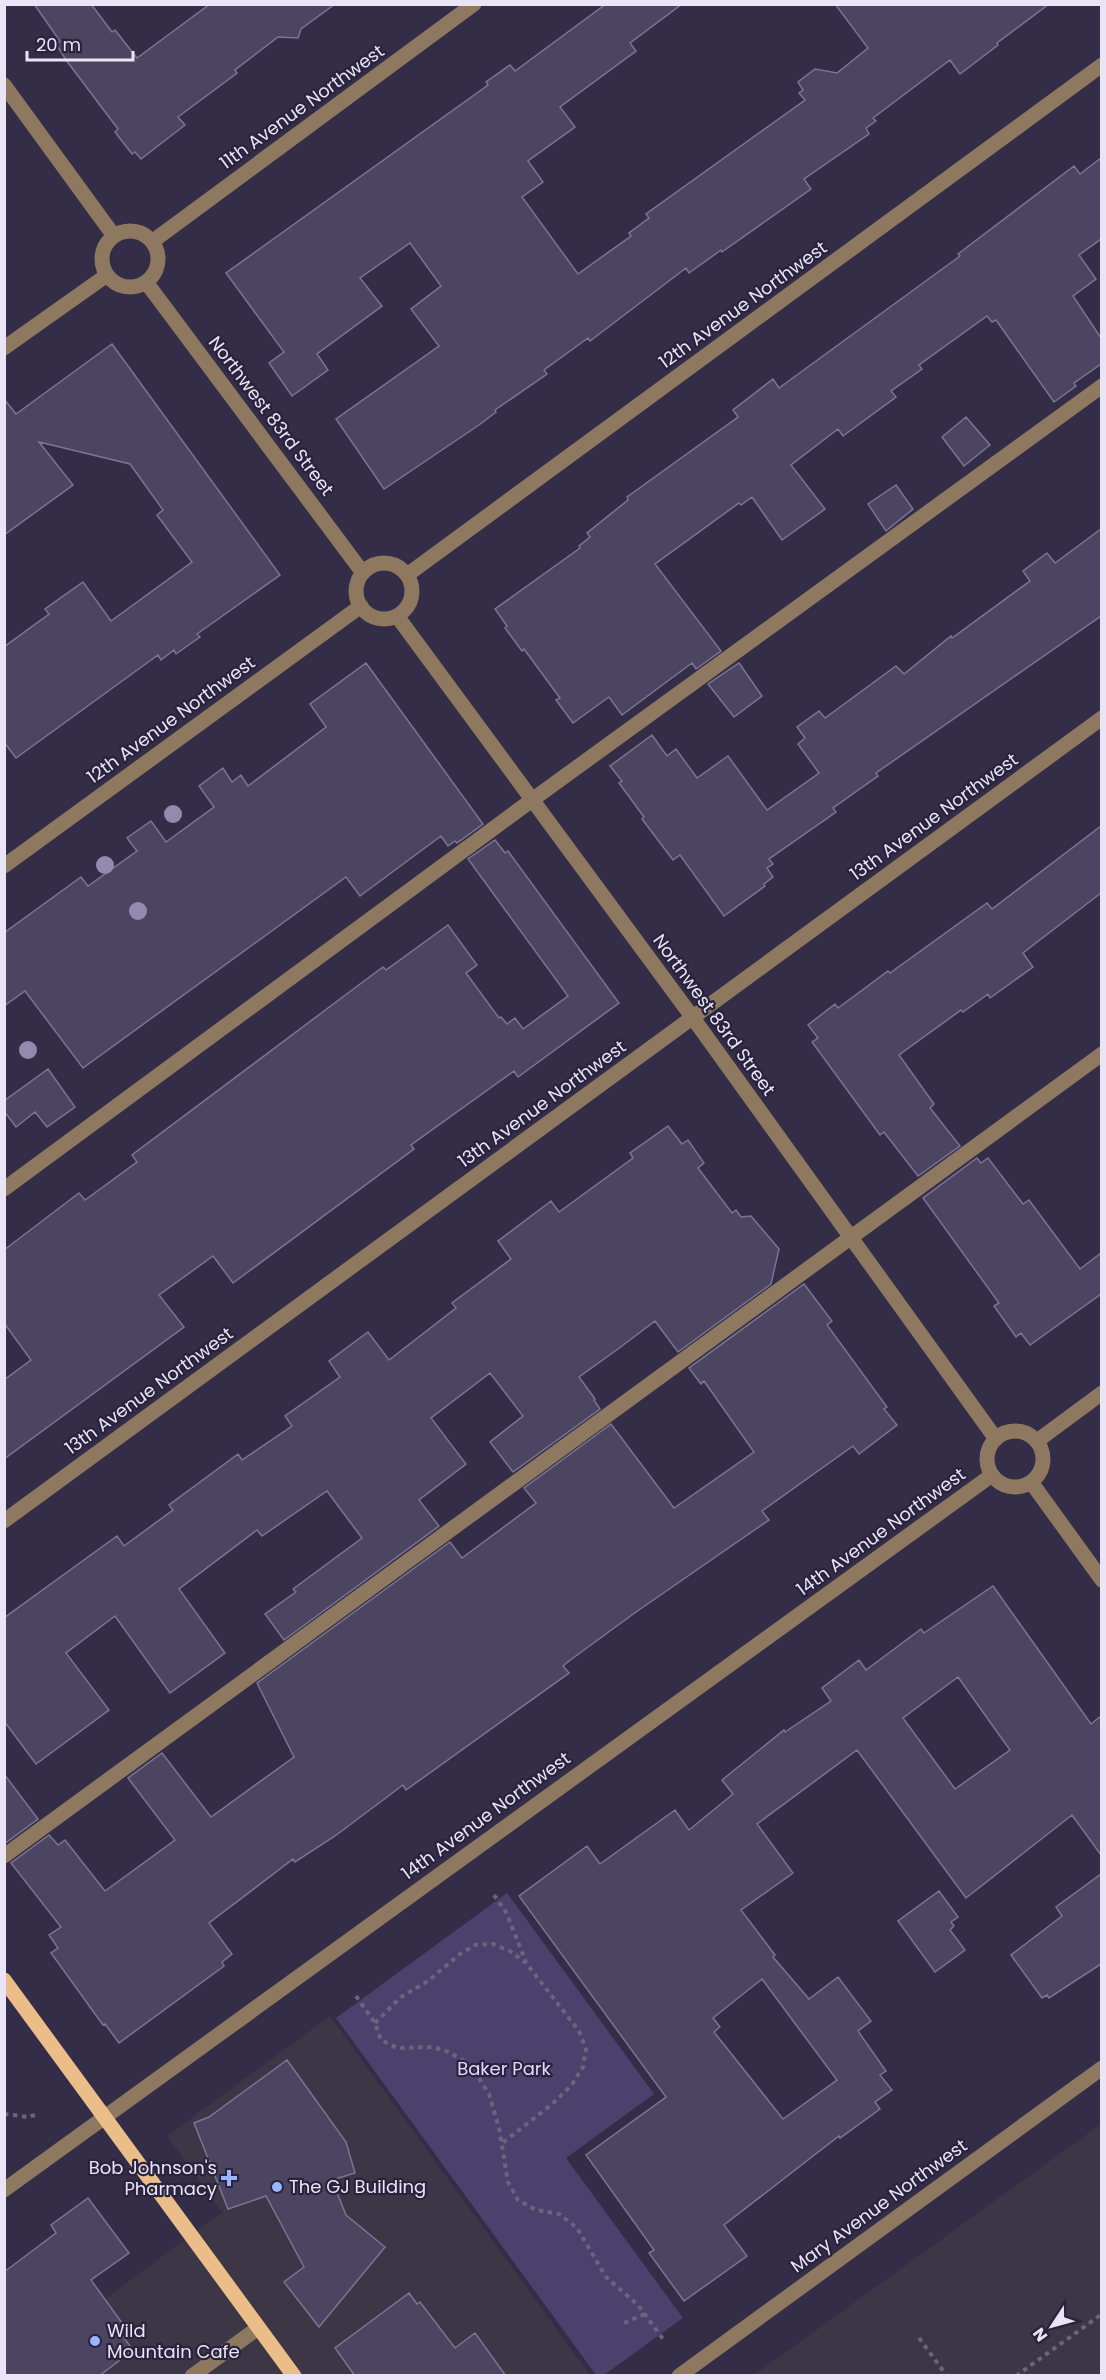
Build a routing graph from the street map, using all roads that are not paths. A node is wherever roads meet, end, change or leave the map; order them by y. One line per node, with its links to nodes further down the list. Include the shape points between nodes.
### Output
1 (474, 4): 5 (street, 11th Avenue Northwest)
2 (1101, 65): 11 (street, 12th Avenue Northwest)
3 (4, 84): 4 (street)
4 (114, 236): 5 (street, via 133,230); 6 (street, via 102,256)
5 (153, 241): 7 (street, via 159,262)
6 (107, 275): 7 (street, via 123,286); 8 (street)
7 (146, 282): 10 (street, Northwest 83rd Street)
8 (4, 348)
9 (1101, 386): 15 (street)
10 (363, 573): 11 (street, via 383,563 400,568); 12 (street, via 357,584)
11 (407, 575): 13 (street, via 412,593)
12 (361, 606): 13 (street, via 378,618); 16 (street, 12th Avenue Northwest)
13 (397, 616): 15 (street, Northwest 83rd Street)
14 (1101, 718): 17 (street, 13th Avenue Northwest)
15 (532, 801): 17 (street, Northwest 83rd Street); 19 (street)
16 (4, 866)
17 (693, 1018): 20 (street, Northwest 83rd Street); 26 (street, 13th Avenue Northwest)
18 (1101, 1054): 20 (street)
19 (4, 1189)
20 (851, 1236): 22 (street, Northwest 83rd Street); 28 (street)
21 (1101, 1393): 23 (street)
22 (996, 1439): 23 (street, via 1016,1431); 24 (street, via 987,1460)
23 (1036, 1441): 25 (street, via 1043,1463)
24 (992, 1475): 25 (street, via 1003,1485 1024,1486); 31 (street, 14th Avenue Northwest)
25 (1031, 1482): 27 (street)
26 (4, 1521)
27 (1101, 1580)
28 (4, 1856)
29 (4, 1980): 31 (main road)
30 (1101, 2068): 36 (street, Mary Avenue Northwest)
31 (105, 2118): 32 (street, 14th Avenue Northwest); 33 (main road)
32 (4, 2190)
33 (258, 2328): 34 (street); 35 (main road)
34 (192, 2376)
35 (294, 2376)
36 (680, 2376)

